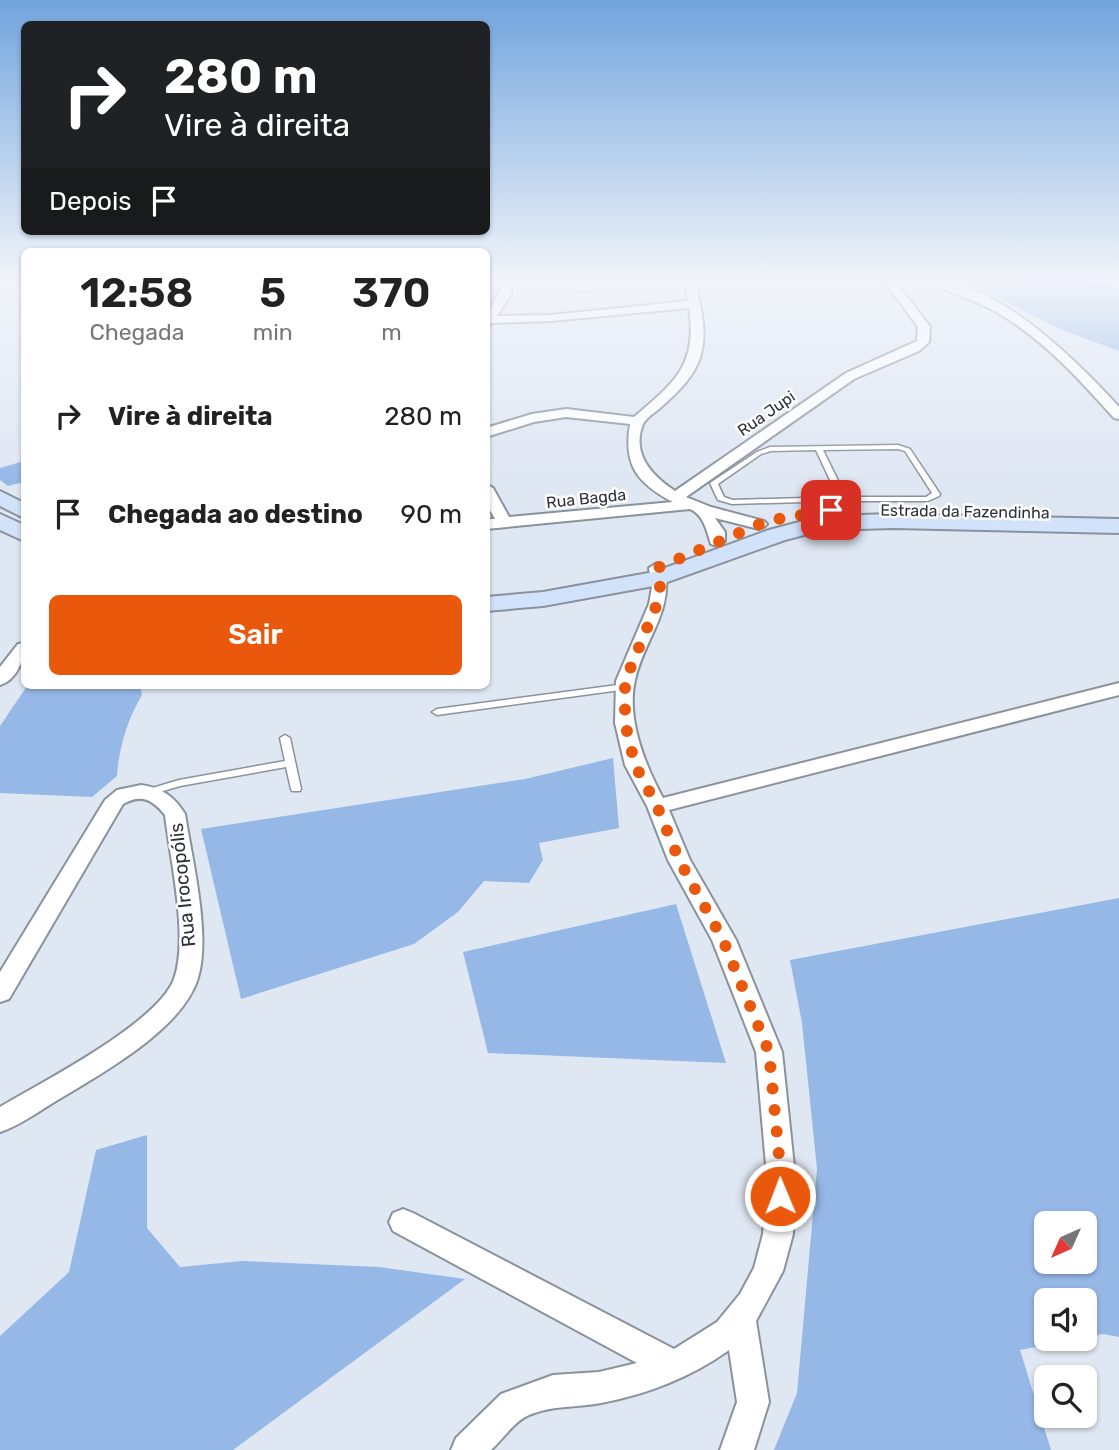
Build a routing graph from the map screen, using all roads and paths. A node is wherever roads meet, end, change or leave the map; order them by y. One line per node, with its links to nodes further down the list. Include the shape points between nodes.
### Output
1 (698, 346): 5 (street, via 681,383)
2 (918, 346): 11 (street, Rua Jupi, via 833,387)
3 (1046, 346): 4 (street)
4 (1119, 415)
5 (636, 421): 6 (street, via 566,413); 11 (street, via 634,454 643,470)
6 (490, 432)
7 (818, 447): 10 (lane); 10 (lane, via 908,450 936,494 928,499); 10 (lane, via 764,451 714,483 722,498 732,502)
8 (490, 495): 15 (street)
9 (0, 497): 12 (main road)
10 (845, 504): 13 (main road, Estrada da Fazendinha); 17 (main road, Estrada da Fazendinha)
11 (689, 505): 15 (street, Rua Bagda); 17 (street); 20 (street, via 717,532)
12 (21, 510)
13 (1119, 515)
14 (0, 521): 19 (main road)
15 (505, 523): 16 (street, Rua Bagda)
16 (490, 524)
17 (759, 524): 20 (main road, Estrada da Fazendinha)
18 (1119, 526): 21 (main road, Estrada da Fazendinha, via 821,523)
19 (21, 532)
20 (717, 541): 21 (main road, Estrada da Fazendinha)
21 (658, 573): 22 (main road, Estrada da Fazendinha, via 543,599); 25 (street, via 657,604)
22 (490, 604)
23 (21, 651): 24 (street)
24 (2, 672)
25 (625, 687): 27 (lane); 32 (street, via 625,723 635,765)
26 (1119, 690): 32 (street)
27 (437, 712)
28 (285, 738): 29 (lane)
29 (290, 763): 30 (lane); 31 (lane)
30 (296, 789)
31 (153, 792): 33 (street, via 129,793 107,810); 34 (street, Rua Irocopólis, via 166,800 175,814 191,945 186,981 146,1030)
32 (657, 806): 36 (street, via 679,860 723,940 769,1052 781,1176 778,1234 768,1271)
33 (0, 993)
34 (0, 1121)
35 (403, 1222): 37 (street)
36 (740, 1317): 37 (street, via 728,1332); 39 (street, via 753,1402)
37 (674, 1366): 38 (street, via 599,1388 553,1391 513,1405)
38 (468, 1450)
39 (737, 1450)

